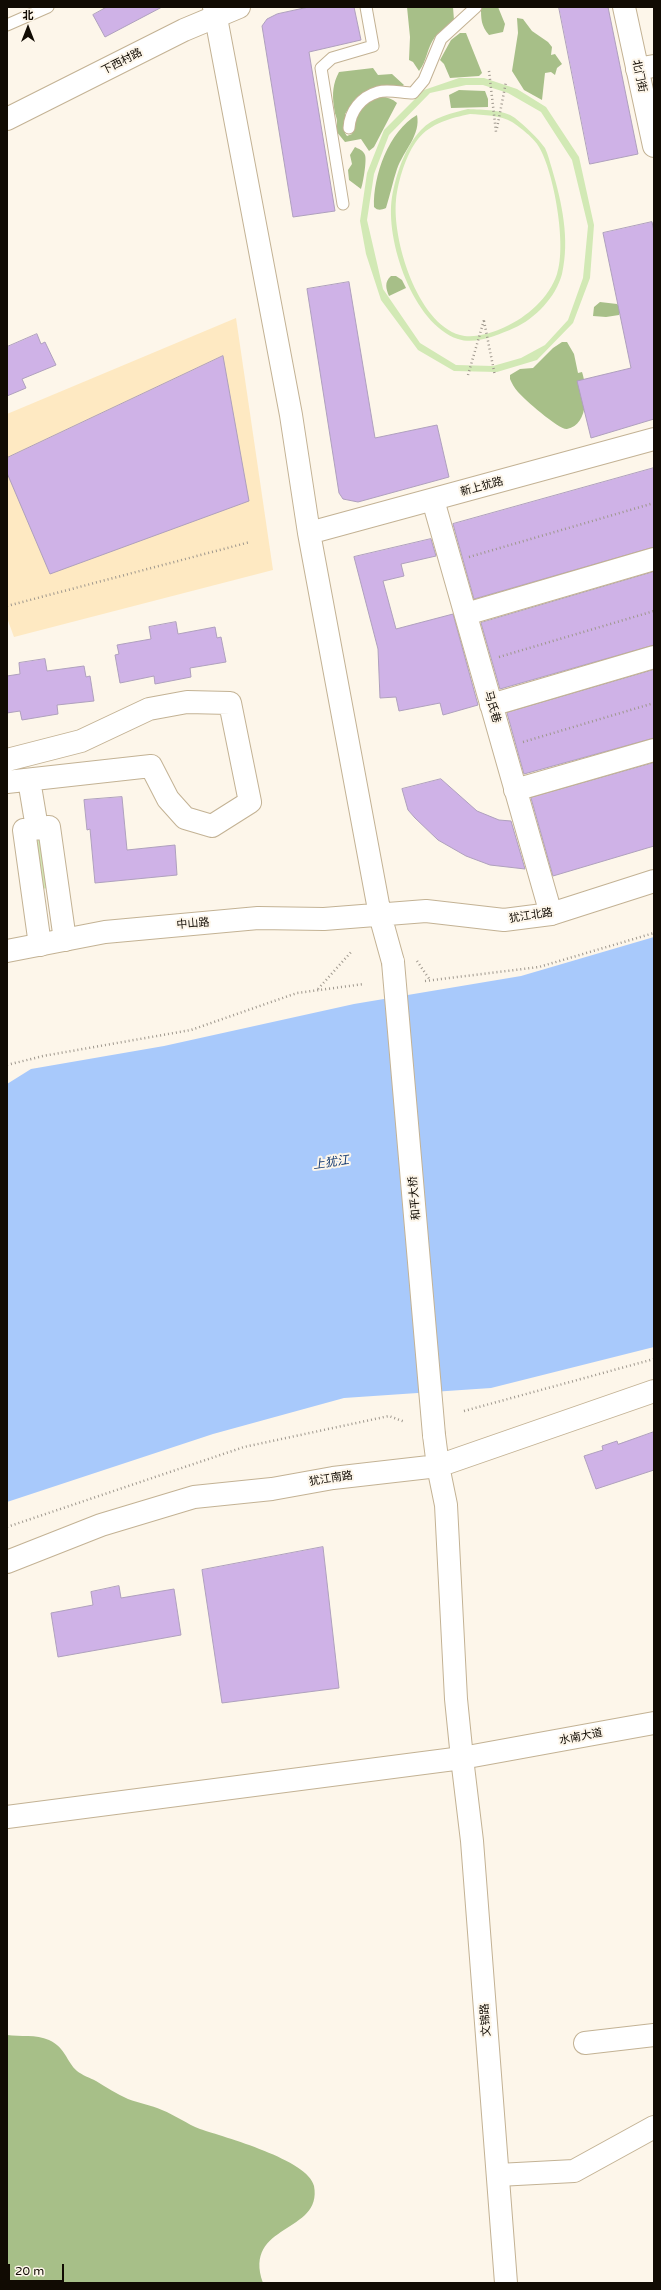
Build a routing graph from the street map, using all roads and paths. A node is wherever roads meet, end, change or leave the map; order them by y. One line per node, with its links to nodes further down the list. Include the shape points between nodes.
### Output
1 (48, 7): 7 (lane)
2 (239, 7): 6 (street, 下西村路)
3 (366, 7): 14 (lane, via 373,46 332,58 321,68)
4 (476, 7): 12 (lane, via 441,39 424,80 413,93 379,92 359,103 350,118)
5 (624, 7): 8 (street, 北门街)
6 (216, 11): 11 (street, 下西村路, via 184,30); 20 (street, 和平大桥, via 291,415)
7 (7, 25)
8 (646, 68): 13 (street, 北门街)
9 (489, 71): 10 (path, via 496,132)
10 (506, 82)
11 (9, 114)
12 (349, 128)
13 (654, 146)
14 (343, 204)
15 (468, 375): 16 (path, via 484,320)
16 (495, 376)
17 (654, 439): 18 (street, 新上犹路)
18 (433, 500): 20 (street, 新上犹路); 23 (street, 马氏巷)
19 (654, 503): 23 (path)
20 (309, 533): 40 (street, 和平大桥)
21 (250, 542): 24 (path)
22 (654, 559): 26 (street)
23 (451, 562): 26 (street, 马氏巷)
24 (7, 606)
25 (654, 611): 28 (path)
26 (466, 614): 28 (street, 马氏巷)
27 (654, 657): 30 (street)
28 (479, 662): 30 (street, 马氏巷)
29 (654, 703): 31 (path)
30 (491, 705): 31 (street, 马氏巷)
31 (503, 748): 36 (street, 马氏巷)
32 (654, 750): 36 (street)
33 (7, 760): 34 (street, via 81,741 149,709 187,702 230,703 250,802 212,826 185,818 168,799 151,766)
34 (29, 780): 35 (street); 37 (street)
35 (7, 782)
36 (515, 790): 39 (street, 马氏巷)
37 (37, 828): 42 (street, via 49,827); 43 (street, via 24,830)
38 (654, 881): 39 (street, 犹江北路)
39 (551, 914): 40 (street, 犹江北路, via 504,920 426,911)
40 (380, 915): 42 (street, 中山路, via 324,919 258,918 105,932); 56 (street, 和平大桥, bridge, via 393,962)
41 (654, 933): 47 (path, via 539,967)
42 (65, 940): 43 (street, 中山路)
43 (40, 945): 44 (street, 中山路)
44 (7, 951)
45 (352, 951): 50 (path)
46 (417, 961): 47 (path)
47 (431, 980): 48 (path)
48 (425, 981)
49 (364, 984): 50 (path)
50 (318, 990): 51 (path, via 297,993 191,1030 43,1056)
51 (7, 1065)
52 (654, 1359): 54 (path)
53 (654, 1391): 56 (street, 犹江南路)
54 (464, 1411)
55 (405, 1422): 57 (path, via 389,1416 244,1447)
56 (438, 1466): 58 (street, 犹江南路, via 194,1497 101,1525); 60 (street, 文锦路, via 446,1505 456,1699)
57 (7, 1526)
58 (7, 1562)
59 (654, 1723): 60 (street, 水南大道)
60 (462, 1758): 61 (street, 水南大道); 65 (street, 文锦路, via 472,1841)
61 (7, 1816)
62 (654, 2035): 63 (street)
63 (585, 2043)
64 (654, 2128): 65 (street, via 574,2171)
65 (498, 2175): 66 (street, 文锦路)
66 (506, 2283)

